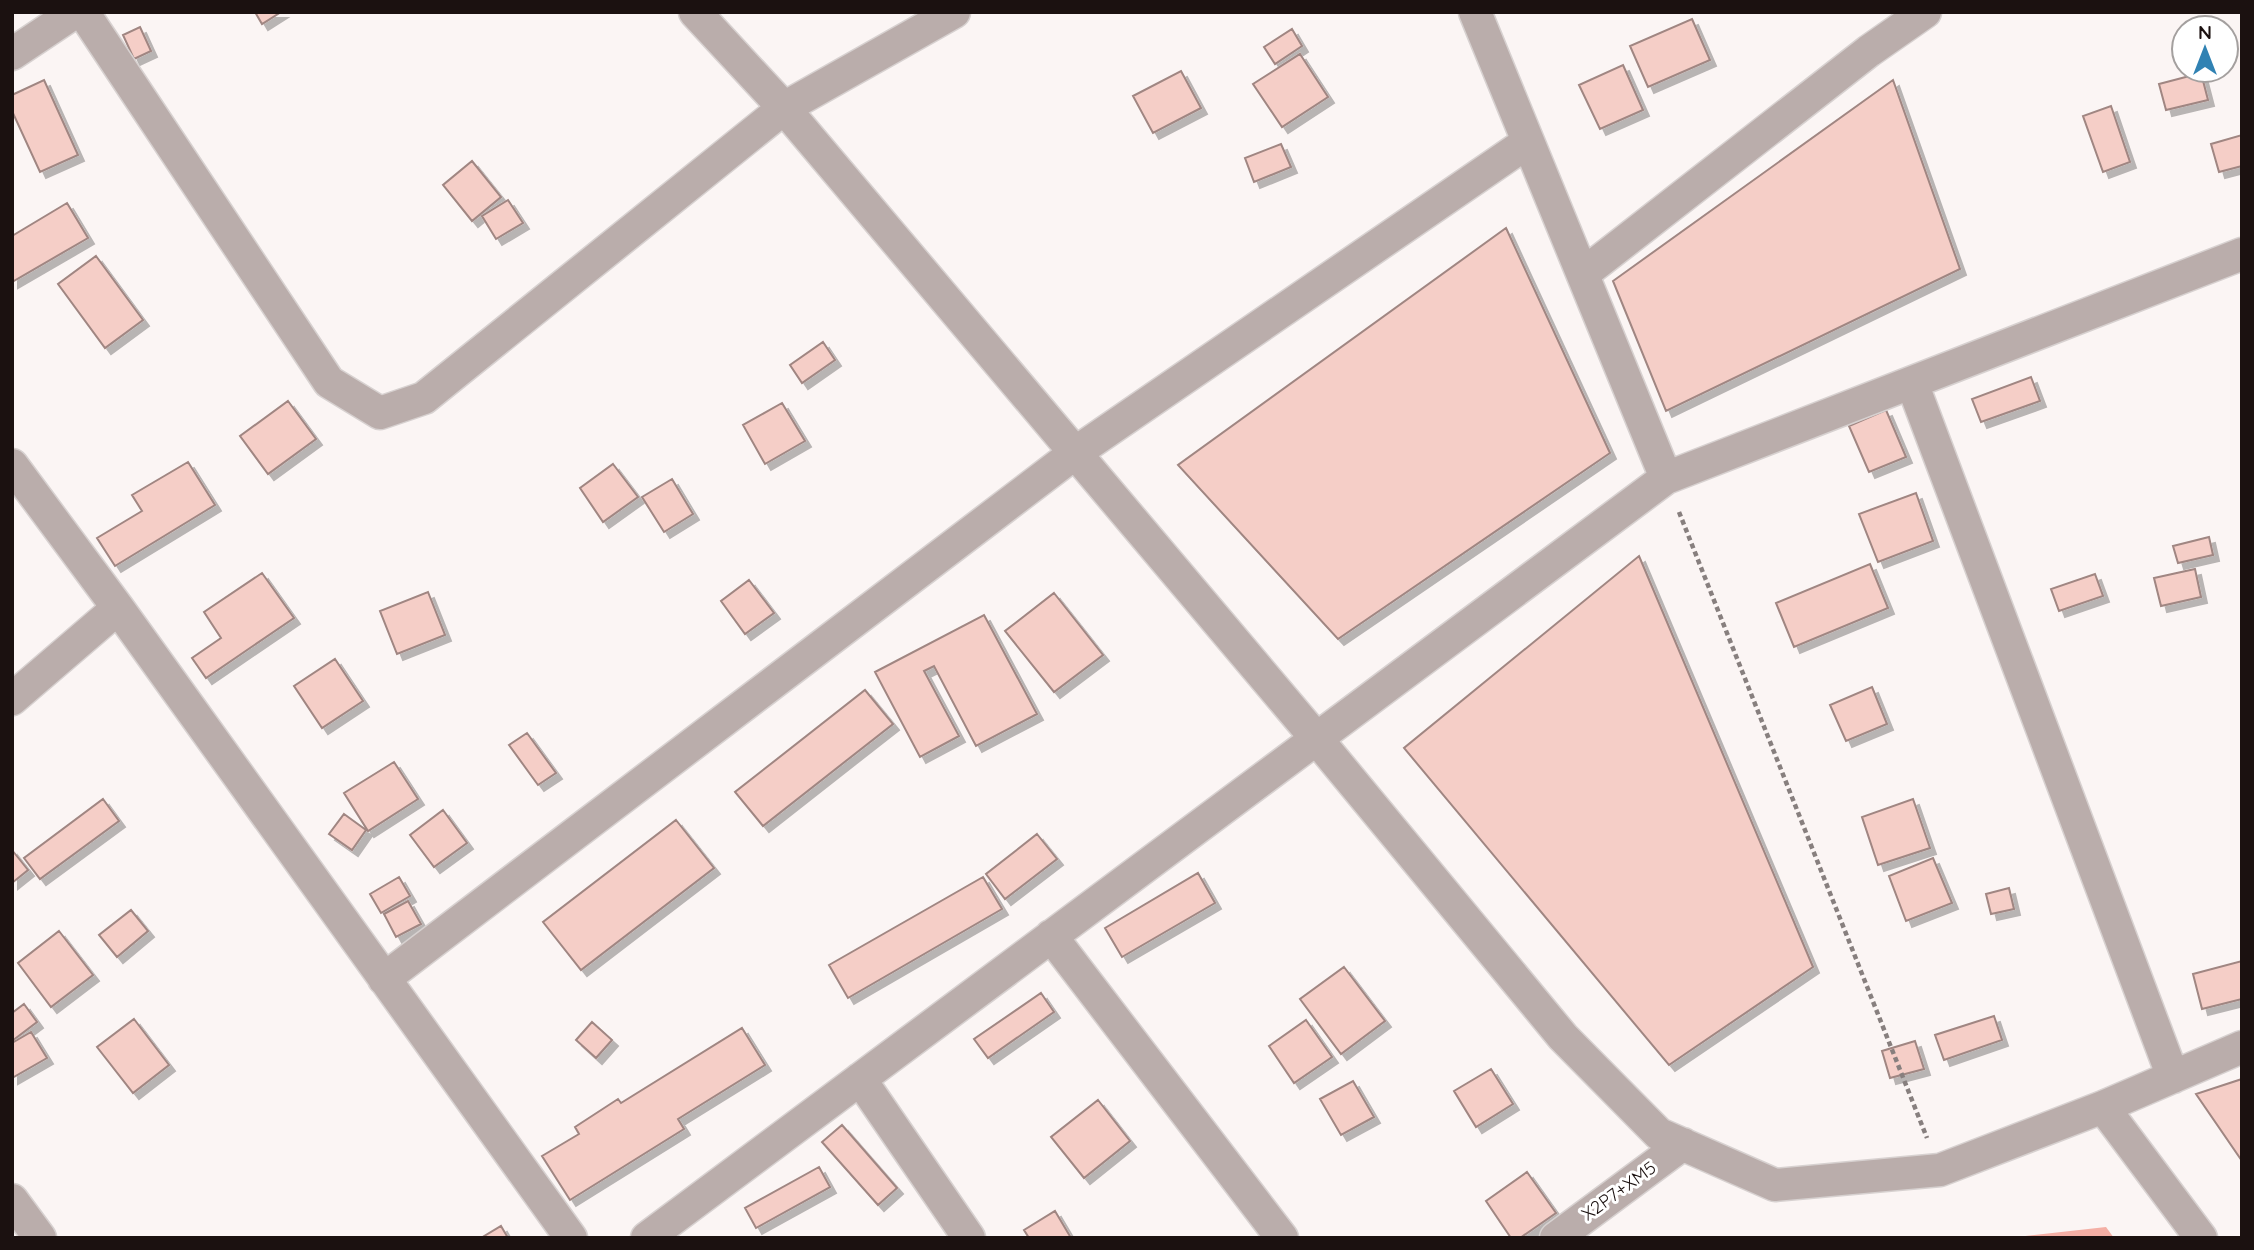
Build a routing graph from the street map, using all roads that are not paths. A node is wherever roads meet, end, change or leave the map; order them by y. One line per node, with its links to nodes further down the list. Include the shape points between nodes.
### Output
1 (75, 12): 7 (street)
2 (83, 12): 8 (street, via 329,382 380,412 424,398)
3 (695, 12): 8 (street)
4 (954, 12): 8 (street)
5 (1475, 12): 9 (street)
6 (1925, 12): 11 (street)
7 (12, 54)
8 (784, 108): 13 (street)
9 (1528, 142): 11 (street); 13 (street)
10 (2242, 254): 12 (street)
11 (1583, 274): 15 (street)
12 (1912, 383): 15 (street); 22 (street)
13 (1075, 453): 18 (street); 20 (street)
14 (12, 465): 16 (street)
15 (1666, 478): 18 (street)
16 (118, 608): 17 (street); 20 (street)
17 (12, 699)
18 (1316, 738): 19 (street); 25 (street, via 1563,1037 1659,1133)
19 (1051, 936): 23 (street); 31 (street)
20 (384, 979): 28 (street)
21 (2242, 1047): 22 (street)
22 (2173, 1077): 24 (street)
23 (860, 1079): 29 (street); 30 (street)
24 (2103, 1107): 25 (street, via 1940,1170 1774,1185); 33 (street)
25 (1682, 1144): 32 (street, X2P7+XM5)
26 (12, 1200): 27 (street)
27 (40, 1238)
28 (571, 1238)
29 (647, 1238)
30 (969, 1238)
31 (1282, 1238)
32 (1556, 1238)
33 (2201, 1238)

